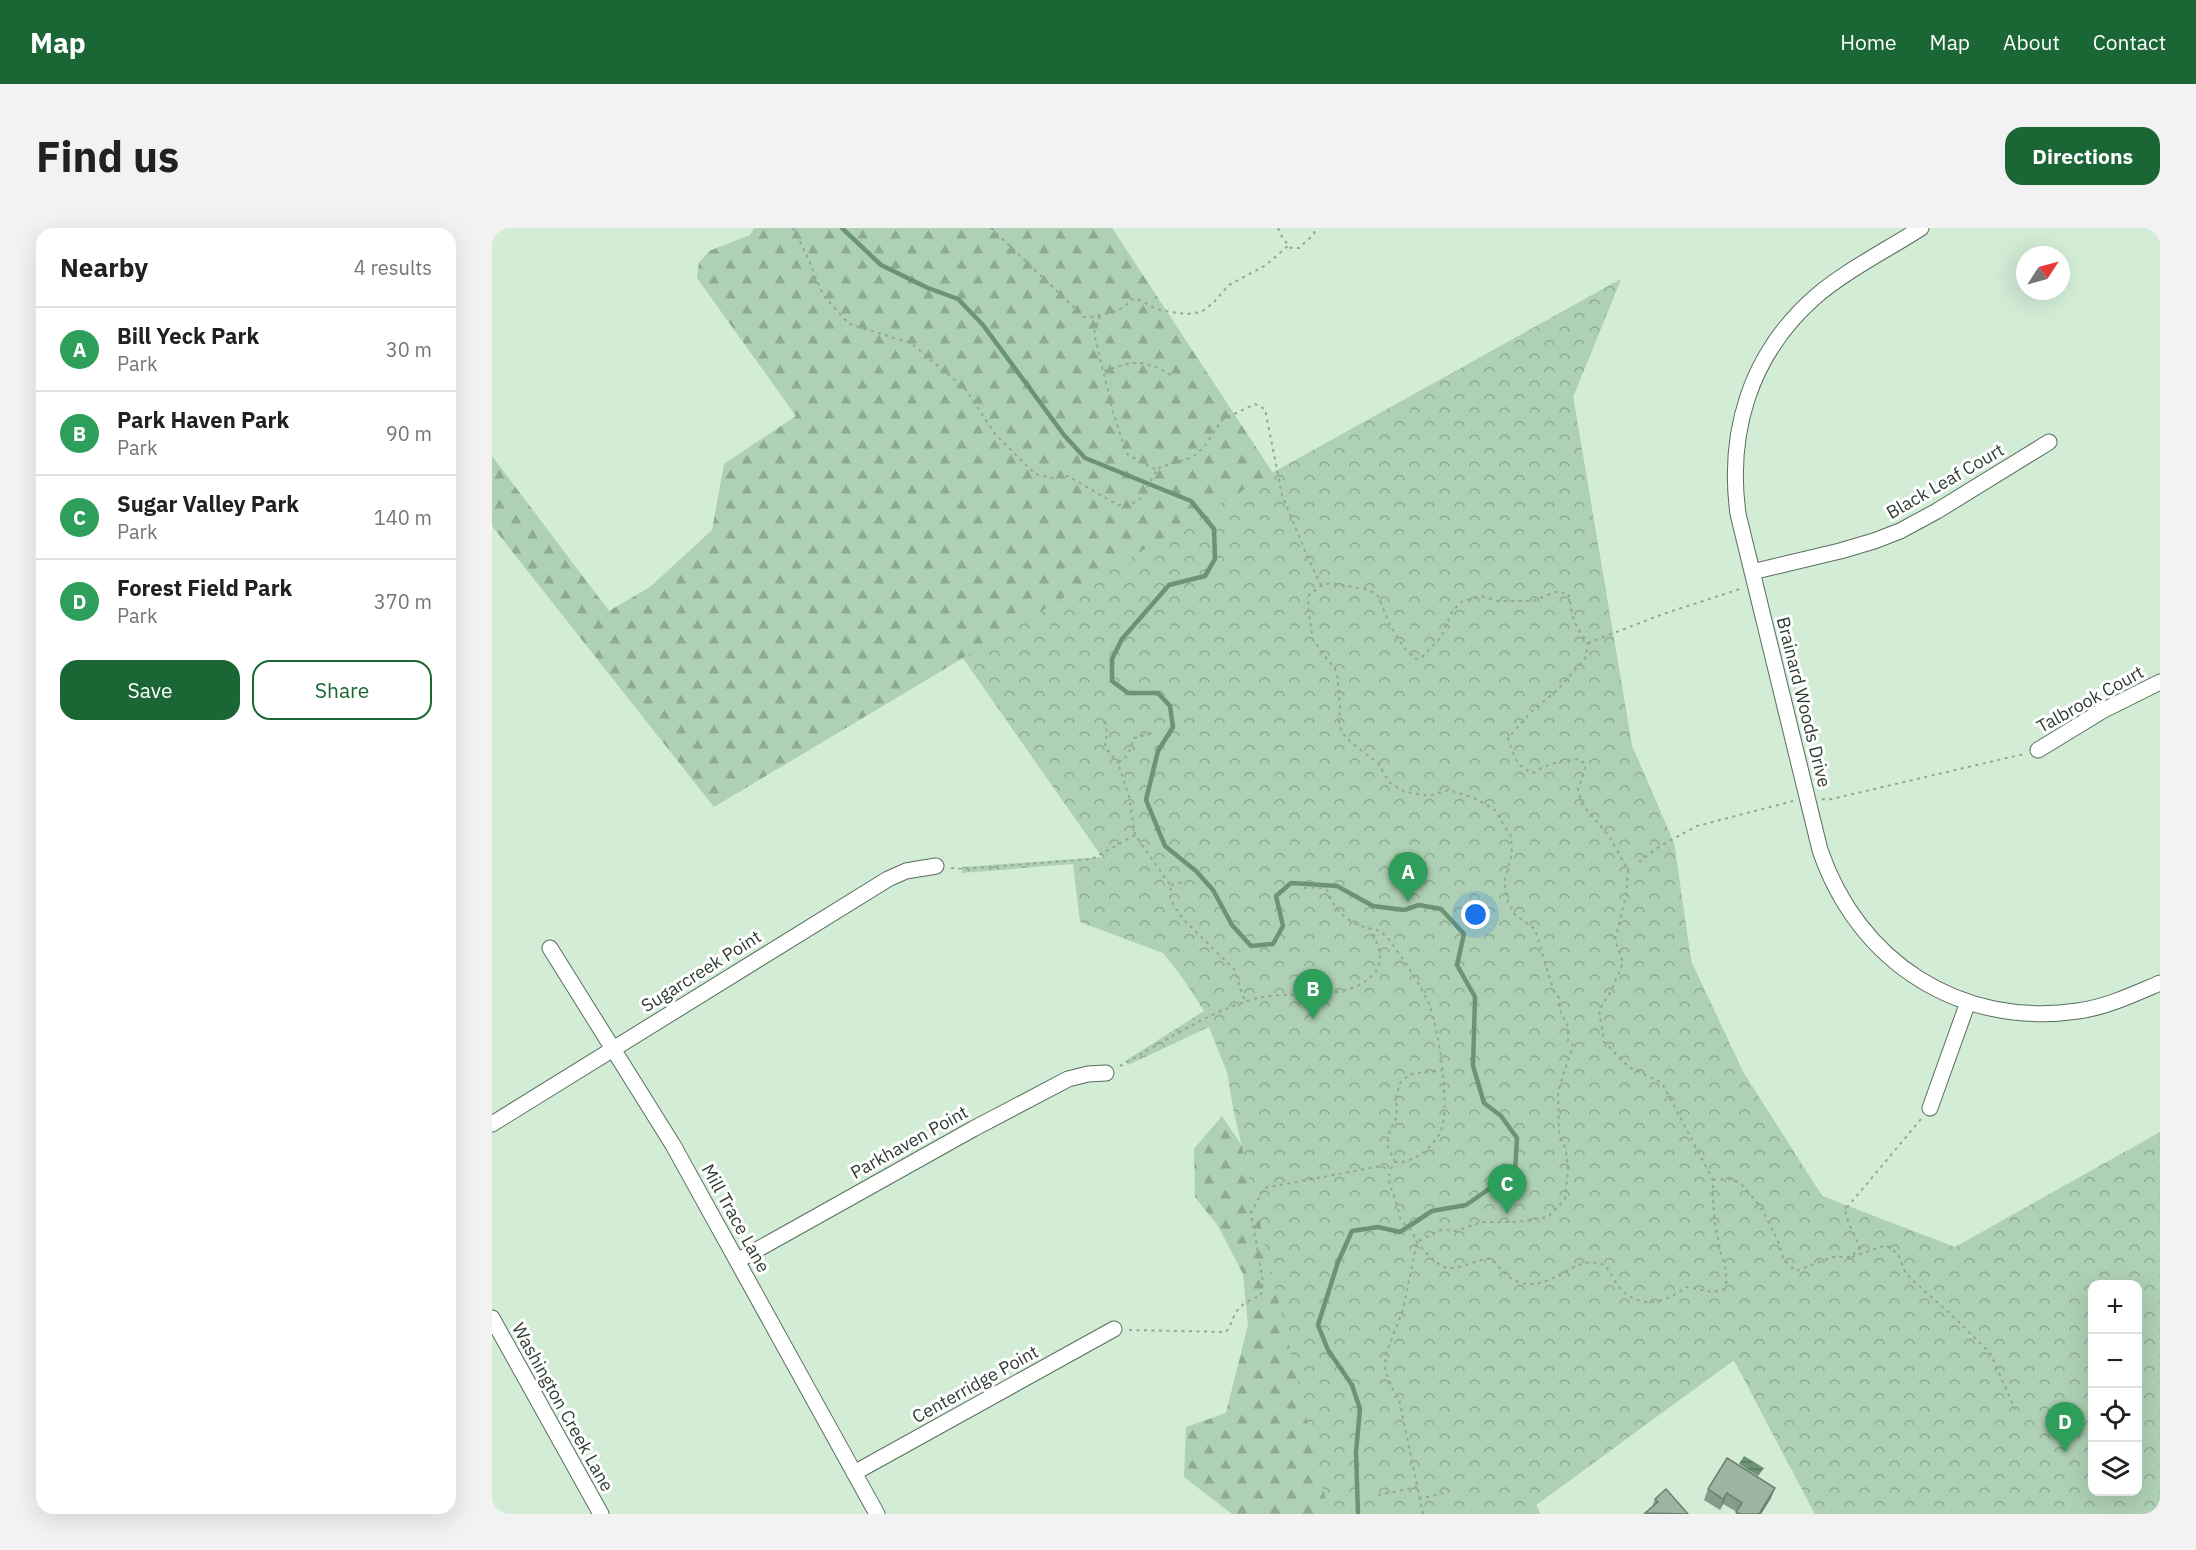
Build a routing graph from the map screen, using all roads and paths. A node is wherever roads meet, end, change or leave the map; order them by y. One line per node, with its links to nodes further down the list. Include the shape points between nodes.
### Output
1 (793, 228): 11 (path, via 823,295 849,324 911,343 938,364 966,390 995,434 1035,474 1051,478 1068,476 1118,505 1130,505 1141,498)
2 (991, 228): 7 (path, via 1084,317)
3 (1278, 228): 6 (path)
4 (1315, 228): 6 (path, via 1299,248)
5 (1921, 228): 12 (street, Brainard Woods Drive, via 1814,298 1779,336 1756,375 1742,413 1734,465 1738,514)
6 (1289, 245): 7 (path, via 1266,266 1229,285 1201,312 1156,309 1133,299 1113,313)
7 (1100, 315): 8 (path, via 1094,333)
8 (1104, 371): 9 (path, via 1144,362); 11 (path, via 1128,454)
9 (1171, 375)
10 (2049, 442): 12 (street, Black Leaf Court, via 1900,531)
11 (1157, 470): 13 (path, via 1193,456 1222,420 1255,404 1266,409 1282,495)
12 (1753, 578): 14 (path); 20 (street, Brainard Woods Drive)
13 (1322, 585): 14 (path, via 1359,588 1378,596 1391,627 1416,659 1442,637 1456,605 1481,596 1498,601 1533,601 1555,592 1568,593 1572,614); 40 (path, via 1309,595 1310,622 1313,640 1337,672 1342,733 1378,763 1389,782 1405,792 1429,796 1449,790 1494,809 1511,836 1512,853 1504,882 1508,902 1515,915 1534,929 1568,1027 1568,1042 1573,1045 1558,1091 1559,1132 1569,1169 1566,1199 1548,1217 1482,1222 1456,1231 1441,1230)
14 (1587, 643): 39 (path, via 1585,659 1508,738 1521,768 1533,773 1568,759 1579,759 1586,765 1578,790 1582,804 1609,836 1628,870 1615,940 1623,963 1599,1010 1604,1042 1629,1067 1662,1083)
15 (2160, 682): 18 (street, Talbrook Court)
16 (1105, 721): 19 (path, via 1105,747)
17 (1152, 733): 19 (path, via 1134,738 1128,754)
18 (2038, 750): 20 (path, via 1827,800)
19 (1118, 763): 21 (path, via 1129,796)
20 (1807, 797): 22 (path, via 1697,826); 31 (street, Brainard Woods Drive, via 1825,865 1856,921 1887,956 1911,975)
21 (1135, 836): 23 (path, via 1092,860 963,869); 25 (path)
22 (1639, 862)
23 (936, 866): 32 (street, Sugarcreek Point, via 906,871 888,879)
24 (1183, 882): 25 (path)
25 (1171, 885): 30 (path, via 1170,899 1183,919 1234,969)
26 (1304, 888): 27 (path, via 1317,886 1327,890 1332,904 1348,920)
27 (1371, 929): 30 (path, via 1380,949 1379,967 1352,989); 33 (path, via 1381,931 1387,938 1424,994 1430,1006)
28 (550, 948): 32 (street, Mill Trace Lane)
29 (2160, 983): 31 (street, Brainard Woods Drive, via 2103,1005 2052,1014 2006,1011)
30 (1245, 1002): 34 (path)
31 (1968, 1002): 35 (street)
32 (613, 1048): 36 (street, Sugarcreek Point); 42 (street, Mill Trace Lane)
33 (1442, 1070): 37 (path, via 1443,1127 1434,1143 1418,1157); 37 (path, via 1410,1074 1400,1083 1396,1117 1387,1145)
34 (1106, 1073): 42 (street, Parkhaven Point, via 1068,1079)
35 (1930, 1108): 41 (path, via 1845,1210 1859,1248)
36 (492, 1124)
37 (1395, 1162): 38 (path)
38 (1389, 1170): 40 (path, via 1388,1183 1400,1219); 44 (path, via 1381,1166 1264,1188 1251,1213 1263,1282 1261,1295 1236,1312 1226,1332)
39 (1713, 1180): 40 (path, via 1715,1224 1726,1270 1723,1290 1686,1287 1668,1299 1648,1303 1624,1293 1601,1263 1577,1265 1557,1278 1533,1284 1520,1283 1488,1258 1446,1268); 41 (path, via 1732,1179 1741,1184 1760,1206 1784,1260 1796,1271 1833,1257)
40 (1417, 1242): 47 (path, via 1403,1310 1386,1353 1385,1370 1399,1399)
41 (1852, 1257): 45 (path, via 1886,1245 1898,1254 1906,1274 1990,1353)
42 (737, 1260): 46 (street, Mill Trace Lane)
43 (492, 1318): 51 (street, Washington Creek Lane)
44 (1114, 1329): 46 (street, Centerridge Point)
45 (2015, 1409)
46 (854, 1473): 52 (street, Mill Trace Lane)
47 (1417, 1487): 49 (path); 50 (path)
48 (1443, 1493): 50 (path)
49 (1378, 1495)
50 (1419, 1499): 53 (path)
51 (601, 1514)
52 (877, 1514)
53 (1423, 1514)

